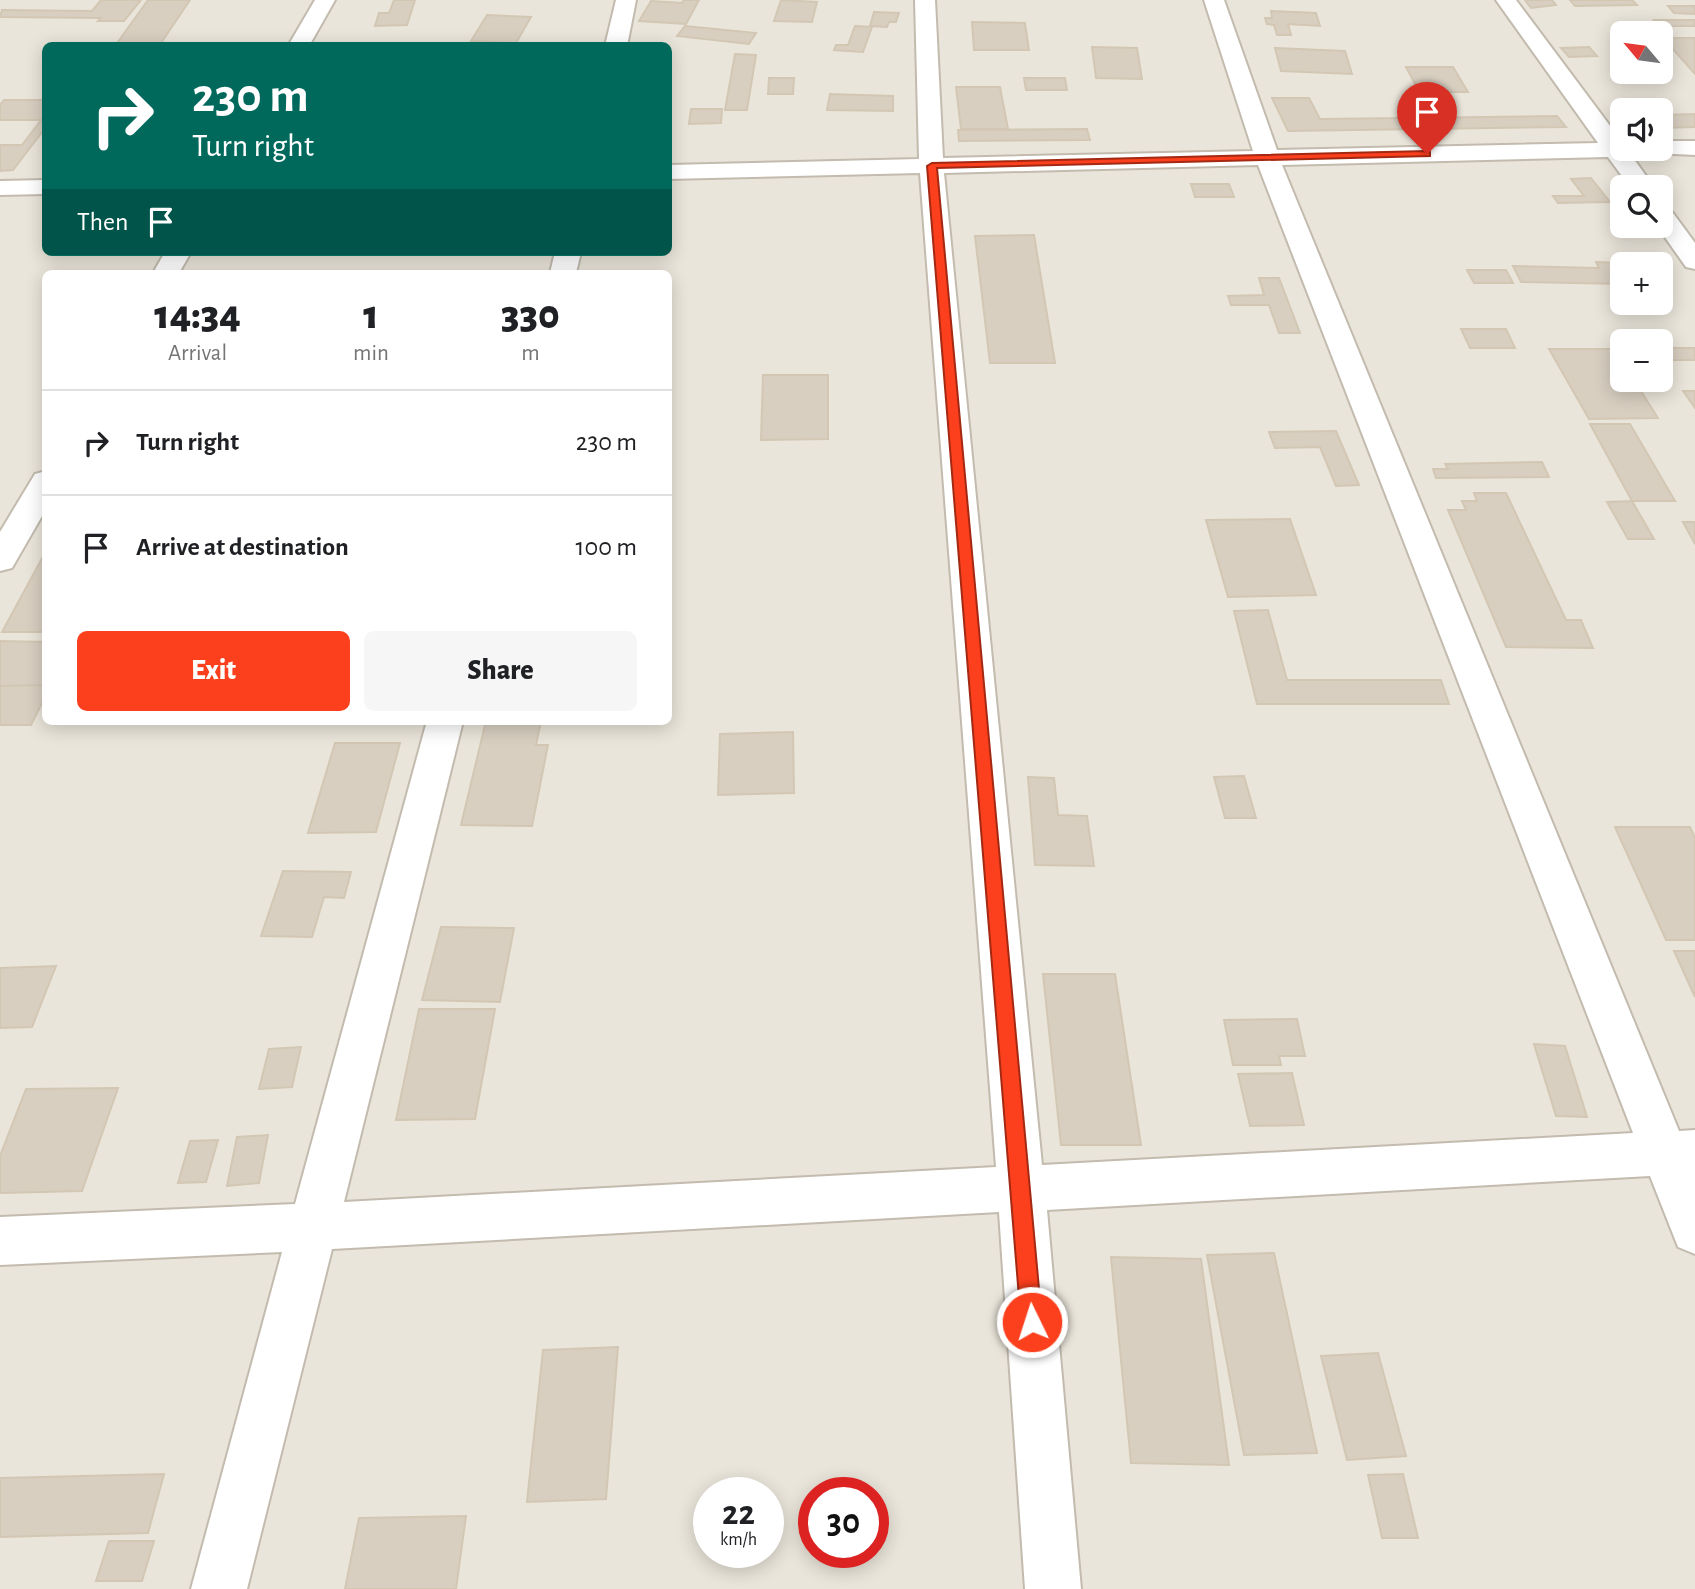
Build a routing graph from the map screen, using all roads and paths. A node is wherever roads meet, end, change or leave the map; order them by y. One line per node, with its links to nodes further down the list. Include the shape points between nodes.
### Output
1 (325, 0): 6 (street)
2 (626, 0): 7 (street)
3 (925, 0): 13 (street)
4 (1214, 0): 12 (street)
5 (1506, 0): 8 (street)
6 (300, 42)
7 (617, 42)
8 (1610, 135)
9 (1673, 148): 10 (street)
10 (1695, 148)
11 (1610, 149): 12 (street)
12 (1267, 158): 13 (street); 22 (street)
13 (932, 166): 14 (street); 23 (street)
14 (672, 172)
15 (42, 187): 16 (street)
16 (0, 188)
17 (1673, 231): 18 (street)
18 (1695, 261)
19 (42, 488): 20 (street)
20 (0, 560)
21 (444, 725): 24 (street)
22 (1679, 1152): 23 (street); 25 (street)
23 (1021, 1188): 24 (street); 28 (street)
24 (312, 1227): 26 (street); 27 (street)
25 (1695, 1230)
26 (0, 1241)
27 (219, 1589)
28 (1053, 1589)

